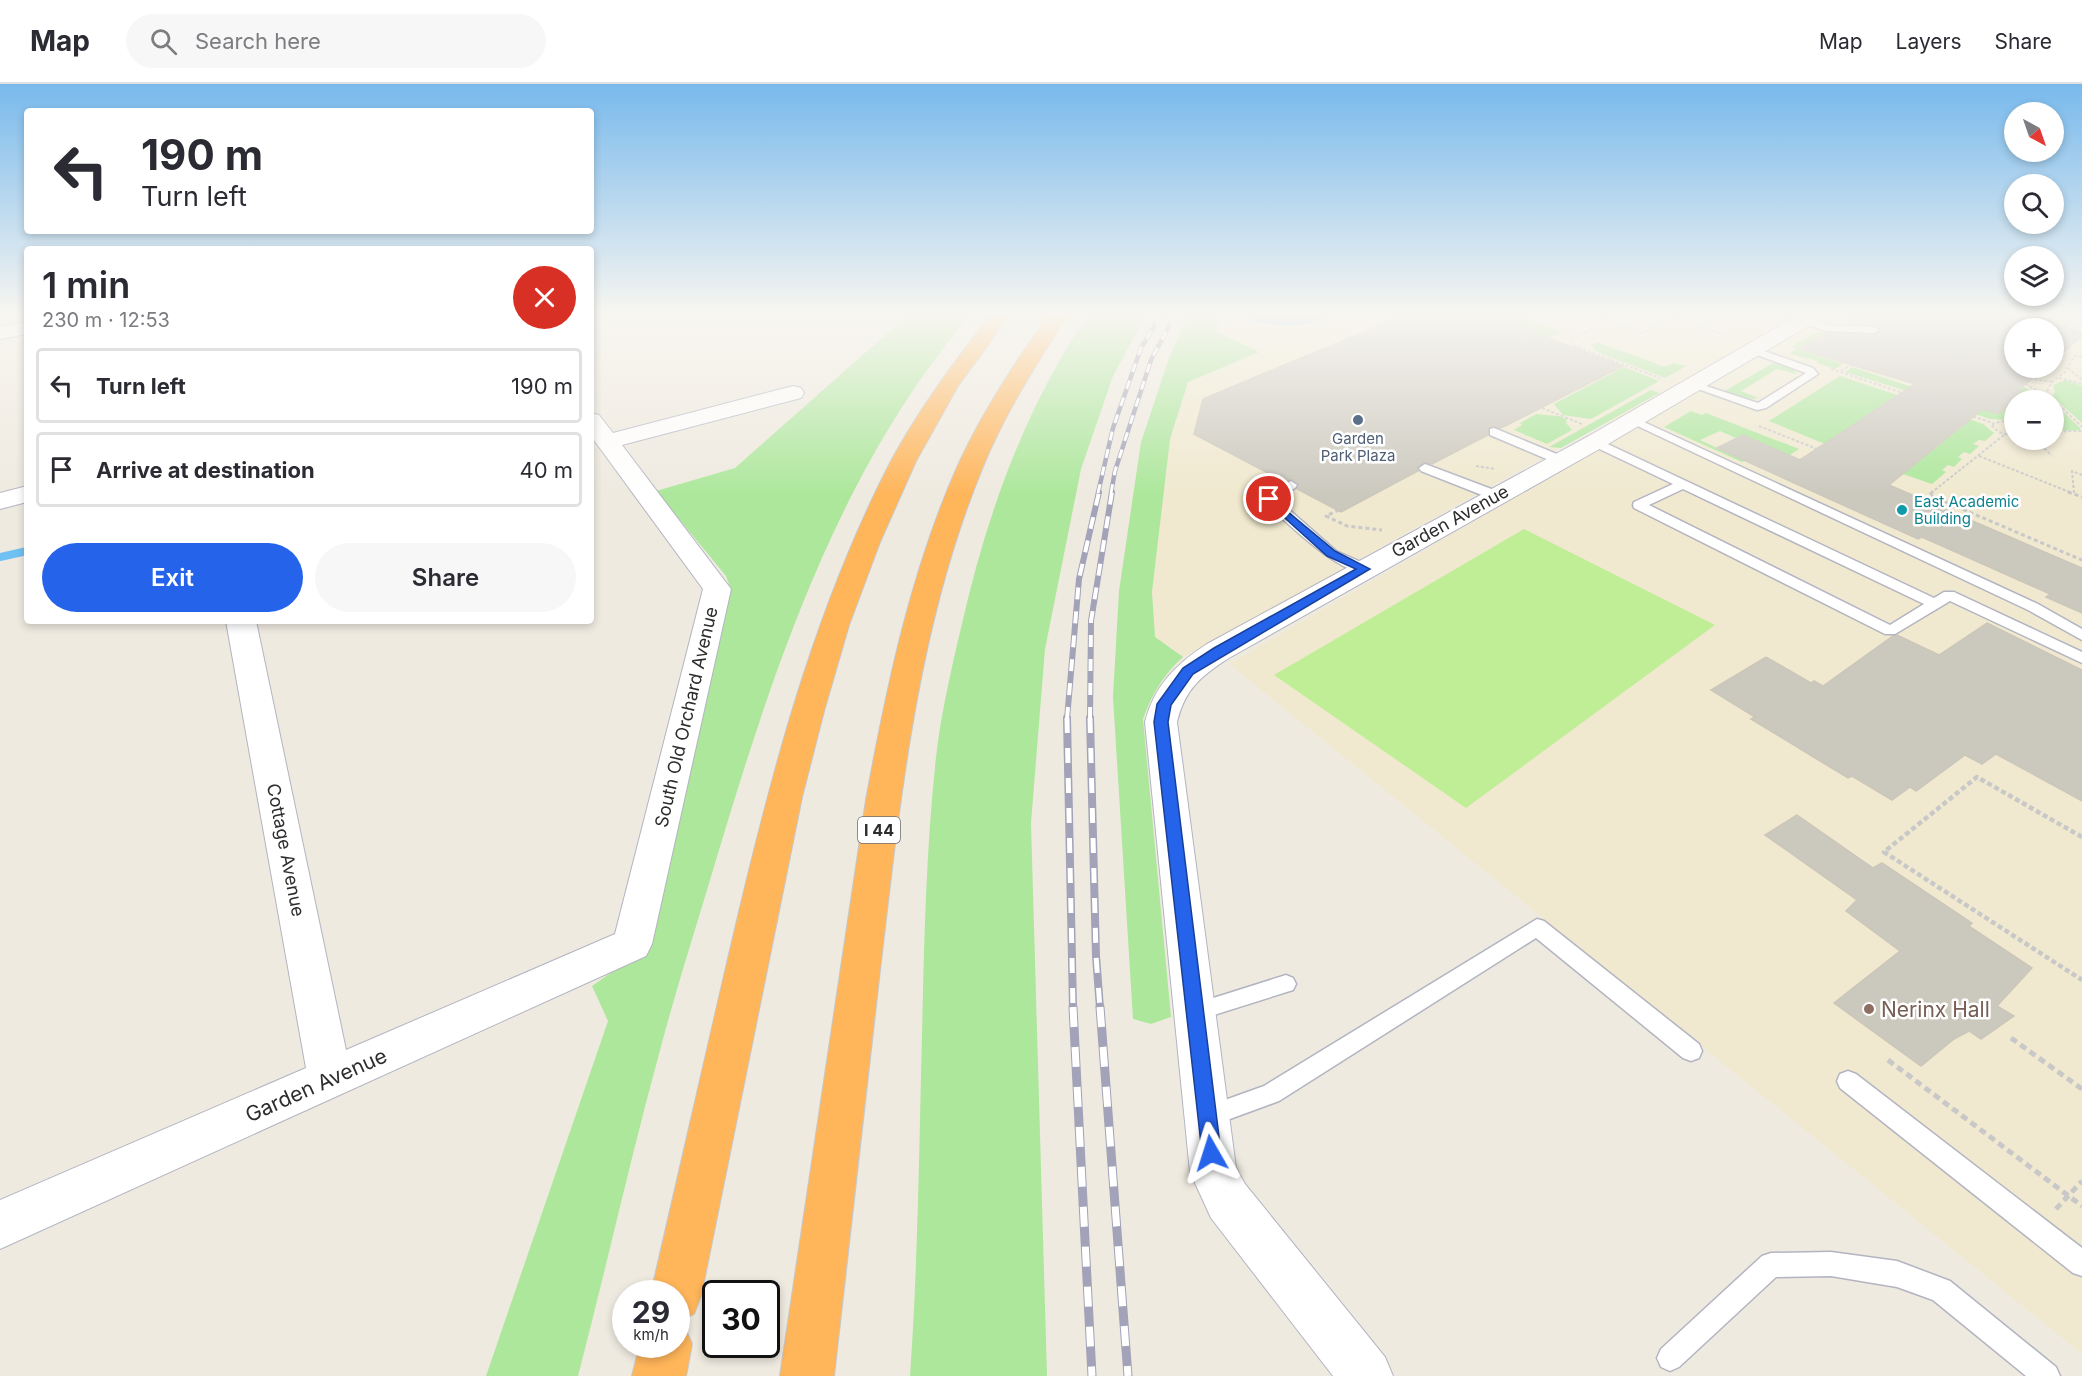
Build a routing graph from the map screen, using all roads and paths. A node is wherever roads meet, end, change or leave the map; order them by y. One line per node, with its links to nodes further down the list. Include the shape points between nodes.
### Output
1 (956, 375): 73 (highway, via 896,478 831,635 799,740 767,869)
2 (1018, 375): 77 (highway, I 44, via 967,476 942,545 894,729)
3 (1658, 375): 14 (path)
4 (1693, 375): 14 (street, Garden Avenue)
5 (1811, 375): 14 (lane, via 1757,407)
6 (1851, 375): 21 (path)
7 (2004, 376): 11 (path)
8 (2015, 378): 15 (path)
9 (2034, 378): 12 (path)
10 (2059, 378): 12 (path); 13 (path)
11 (1987, 381)
12 (2052, 382): 16 (path)
13 (2082, 382)
14 (1680, 383): 22 (street, Garden Avenue)
15 (2035, 390)
16 (2048, 390)
17 (793, 393): 27 (street)
18 (1967, 404): 21 (path)
19 (1542, 408): 30 (path)
20 (2064, 410): 26 (path)
21 (1958, 411): 23 (path); 24 (path)
22 (1633, 420): 30 (street, Garden Avenue); 49 (lane)
23 (1947, 420)
24 (1993, 423): 25 (path); 31 (path, via 1991,427)
25 (2004, 424)
26 (2082, 429): 29 (path)
27 (599, 431): 56 (street, South Old Orchard Avenue, via 717,589)
28 (1494, 432): 35 (lane)
29 (2064, 432)
30 (1590, 434): 35 (street, Garden Avenue); 38 (lane)
31 (2004, 435): 33 (path)
32 (2046, 450): 34 (path)
33 (1978, 455): 40 (path); 47 (path, via 1929,495)
34 (2052, 456)
35 (1560, 460): 42 (street, Garden Avenue)
36 (1425, 468): 42 (lane)
37 (2082, 475): 40 (path, via 2072,471)
38 (1682, 484): 51 (lane); 51 (lane, via 1639,505 1890,631)
39 (1291, 485): 48 (lane, via 1269,499 1331,554)
40 (2074, 493): 43 (path)
41 (24, 495): 44 (street)
42 (1497, 496): 48 (street, Garden Avenue)
43 (2082, 496)
44 (0, 501)
45 (1339, 510): 46 (path, via 1326,516 1359,528)
46 (1391, 529)
47 (2082, 560)
48 (1365, 569): 59 (street, Garden Avenue, via 1188,671 1164,704 1161,722)
49 (1982, 583): 50 (lane); 53 (lane)
50 (1956, 598): 51 (lane, via 1949,595); 54 (lane)
51 (1935, 604)
52 (242, 624): 63 (street, Cottage Avenue)
53 (2082, 634)
54 (2082, 658)
55 (2082, 837): 57 (path, via 1977,777 1884,852)
56 (632, 944): 63 (street, Garden Avenue)
57 (2082, 980)
58 (1286, 984): 59 (lane)
59 (1194, 1012): 66 (street, Garden Avenue)
60 (2011, 1038): 65 (path)
61 (1691, 1051): 66 (lane, via 1537,927 1270,1094)
62 (1888, 1060): 68 (path)
63 (330, 1078): 70 (street, Garden Avenue)
64 (1848, 1081): 71 (lane)
65 (2082, 1089)
66 (1207, 1116): 78 (street, Garden Avenue, via 1213,1172 1228,1201)
67 (2082, 1181): 68 (path)
68 (2068, 1196): 69 (path); 71 (path)
69 (2082, 1206)
70 (0, 1226)
71 (2038, 1229): 72 (lane)
72 (2082, 1264)
73 (679, 1280)
74 (663, 1358): 76 (highway)
75 (1670, 1358): 79 (lane, via 1771,1265 1831,1264 1897,1274 1941,1290)
76 (659, 1376)
77 (807, 1376)
78 (1366, 1376)
79 (2047, 1376)

